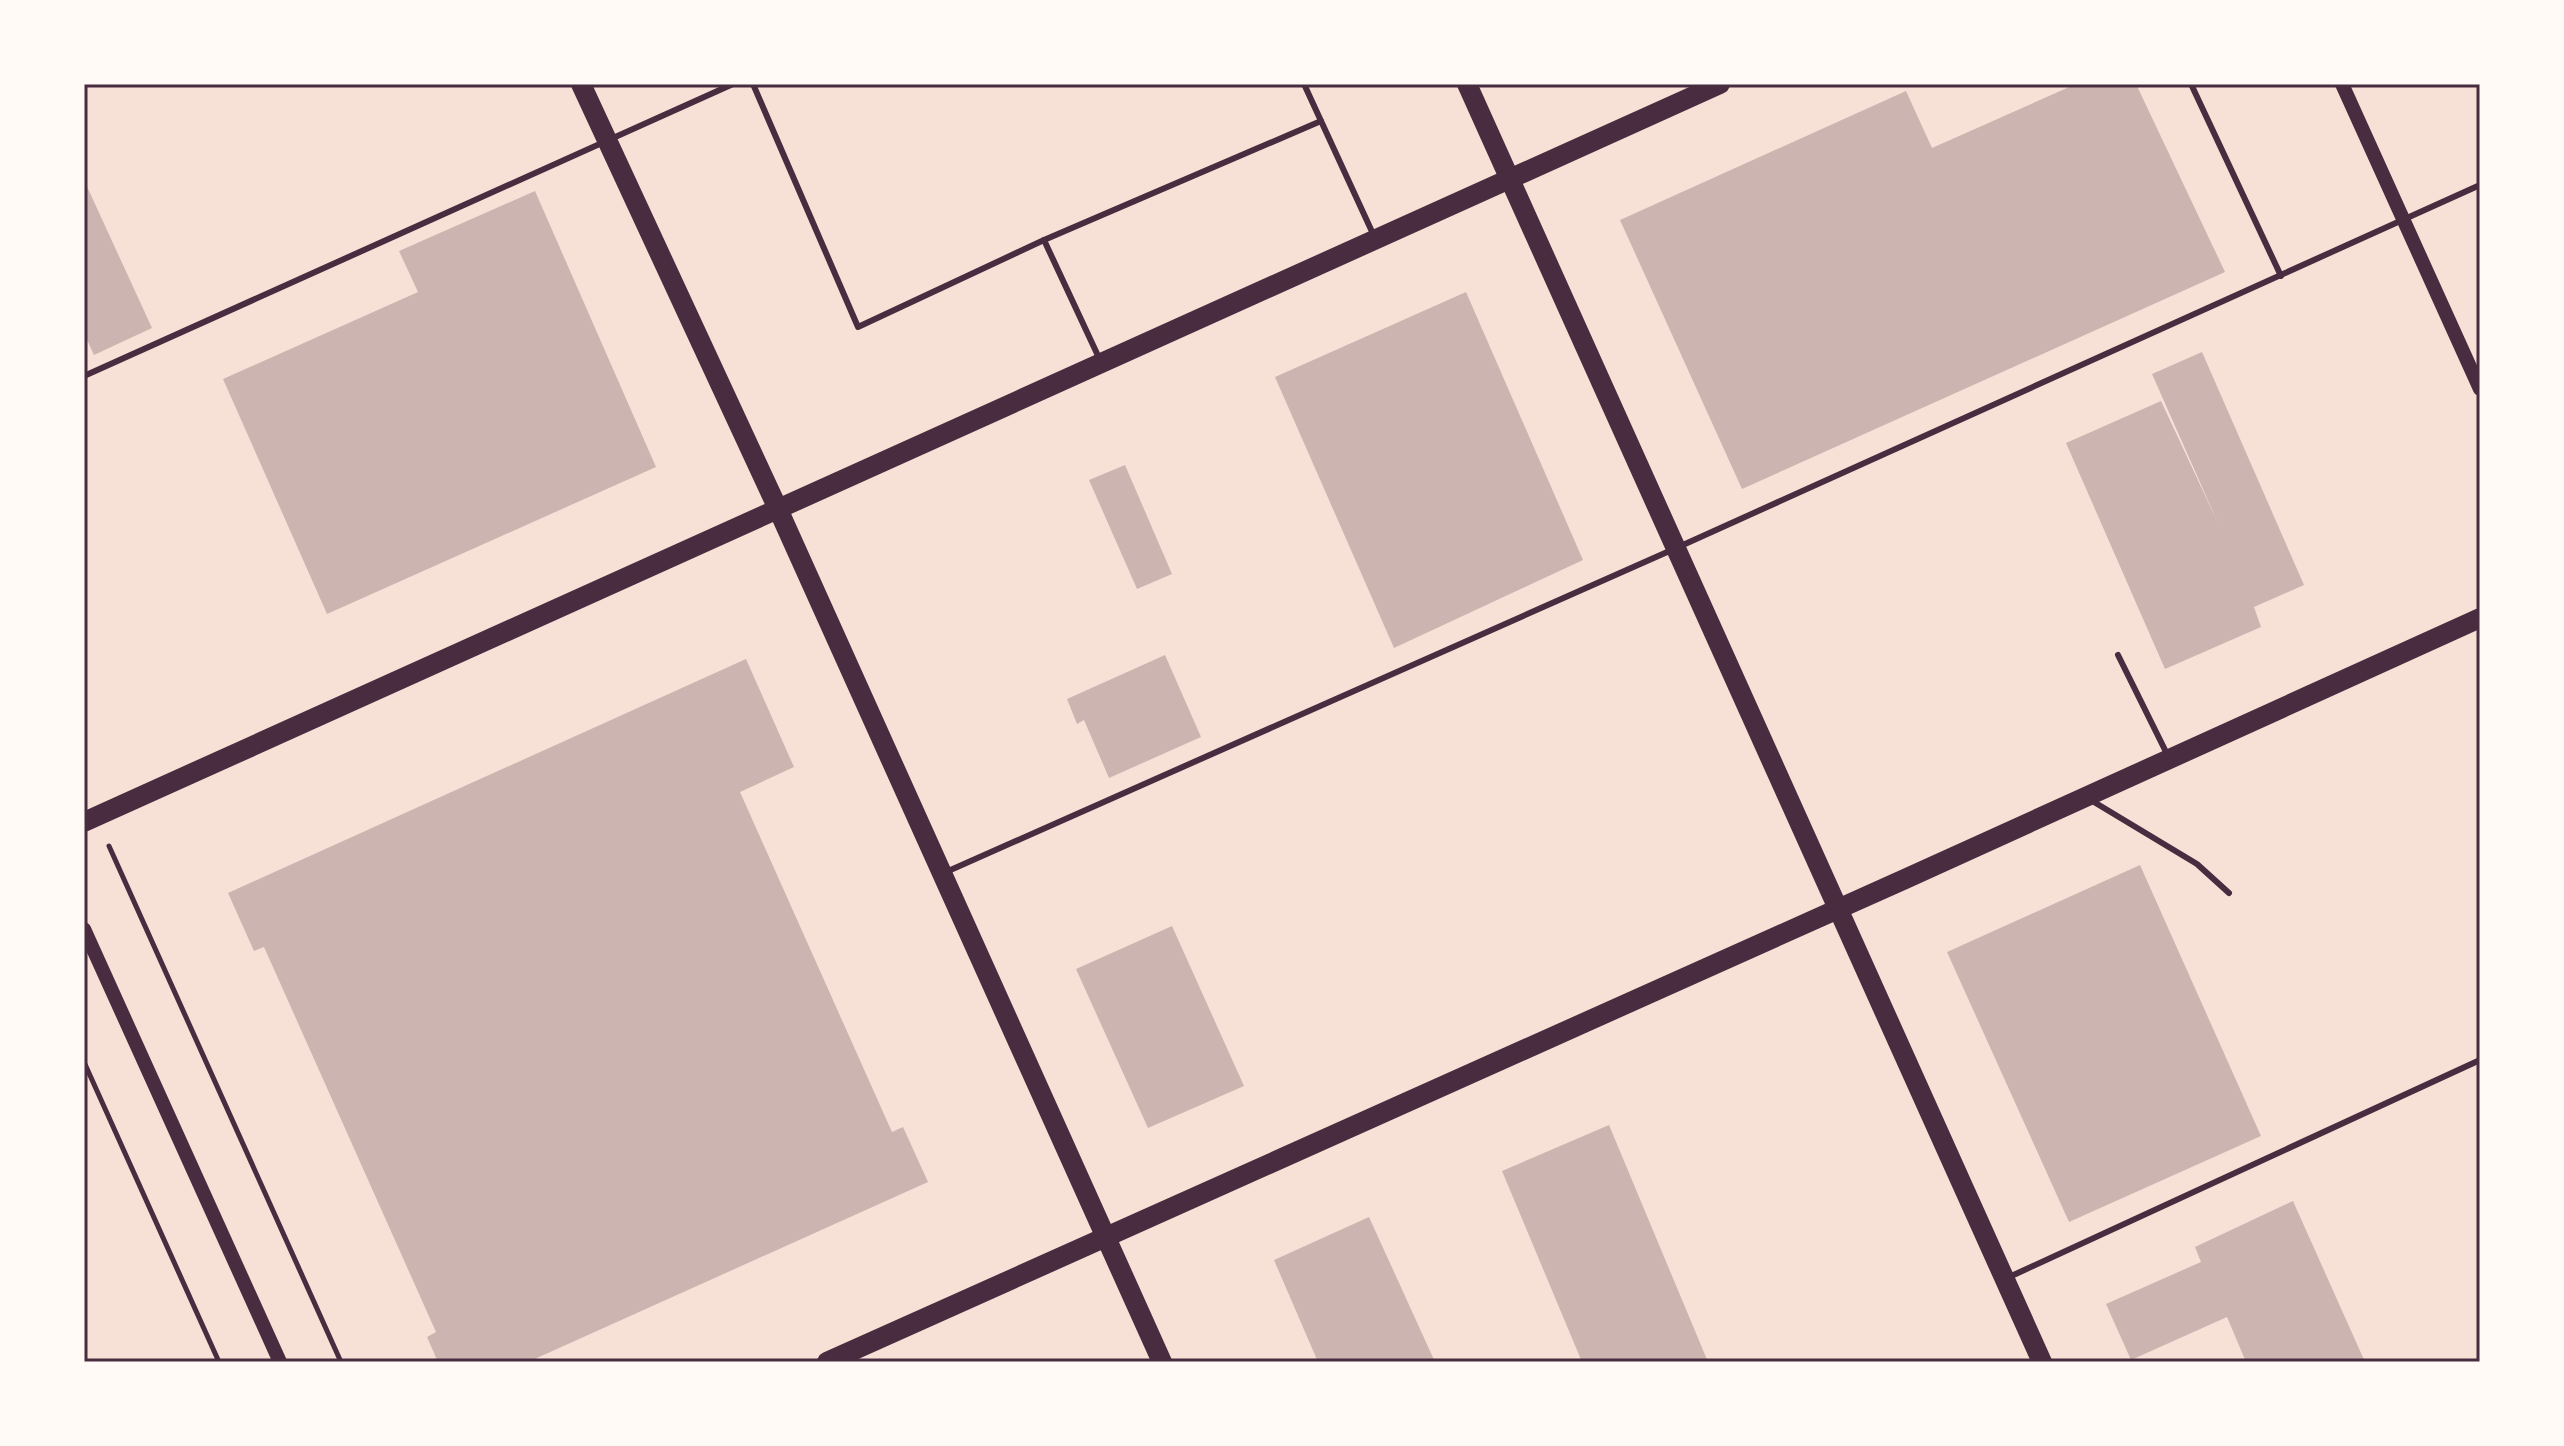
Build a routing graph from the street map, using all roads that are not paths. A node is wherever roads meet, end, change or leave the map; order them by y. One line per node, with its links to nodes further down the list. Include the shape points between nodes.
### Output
1 (581, 84): 10 (main road)
2 (733, 84): 10 (lane)
3 (753, 84): 15 (lane, via 858,327)
4 (1304, 84): 9 (lane)
5 (1467, 84): 11 (main road)
6 (1720, 84): 11 (main road)
7 (2191, 84): 16 (lane)
8 (2342, 84): 13 (street)
9 (1321, 121): 14 (lane); 15 (lane)
10 (607, 140): 18 (lane); 20 (main road)
11 (1509, 179): 14 (main road); 21 (main road)
12 (2480, 185): 13 (lane)
13 (2403, 220): 16 (lane); 19 (street)
14 (1375, 239): 17 (main road)
15 (1044, 240): 17 (lane)
16 (2281, 276): 21 (lane)
17 (1102, 363): 20 (main road)
18 (84, 376)
19 (2480, 389)
20 (778, 509): 26 (main road); 27 (main road)
21 (1674, 549): 27 (lane); 29 (main road)
22 (2480, 618): 24 (main road)
23 (2118, 655): 24 (lane)
24 (2169, 759): 25 (main road)
25 (2086, 797): 28 (lane, via 2197,864); 29 (main road)
26 (90, 819)
27 (942, 873): 32 (main road)
28 (2229, 893)
29 (1839, 909): 32 (main road); 33 (main road)
30 (84, 929): 34 (street)
31 (2480, 1060): 33 (lane)
32 (1106, 1236): 35 (main road); 36 (main road)
33 (2004, 1279): 37 (main road)
34 (280, 1362)
35 (827, 1362)
36 (1162, 1362)
37 (2042, 1362)

